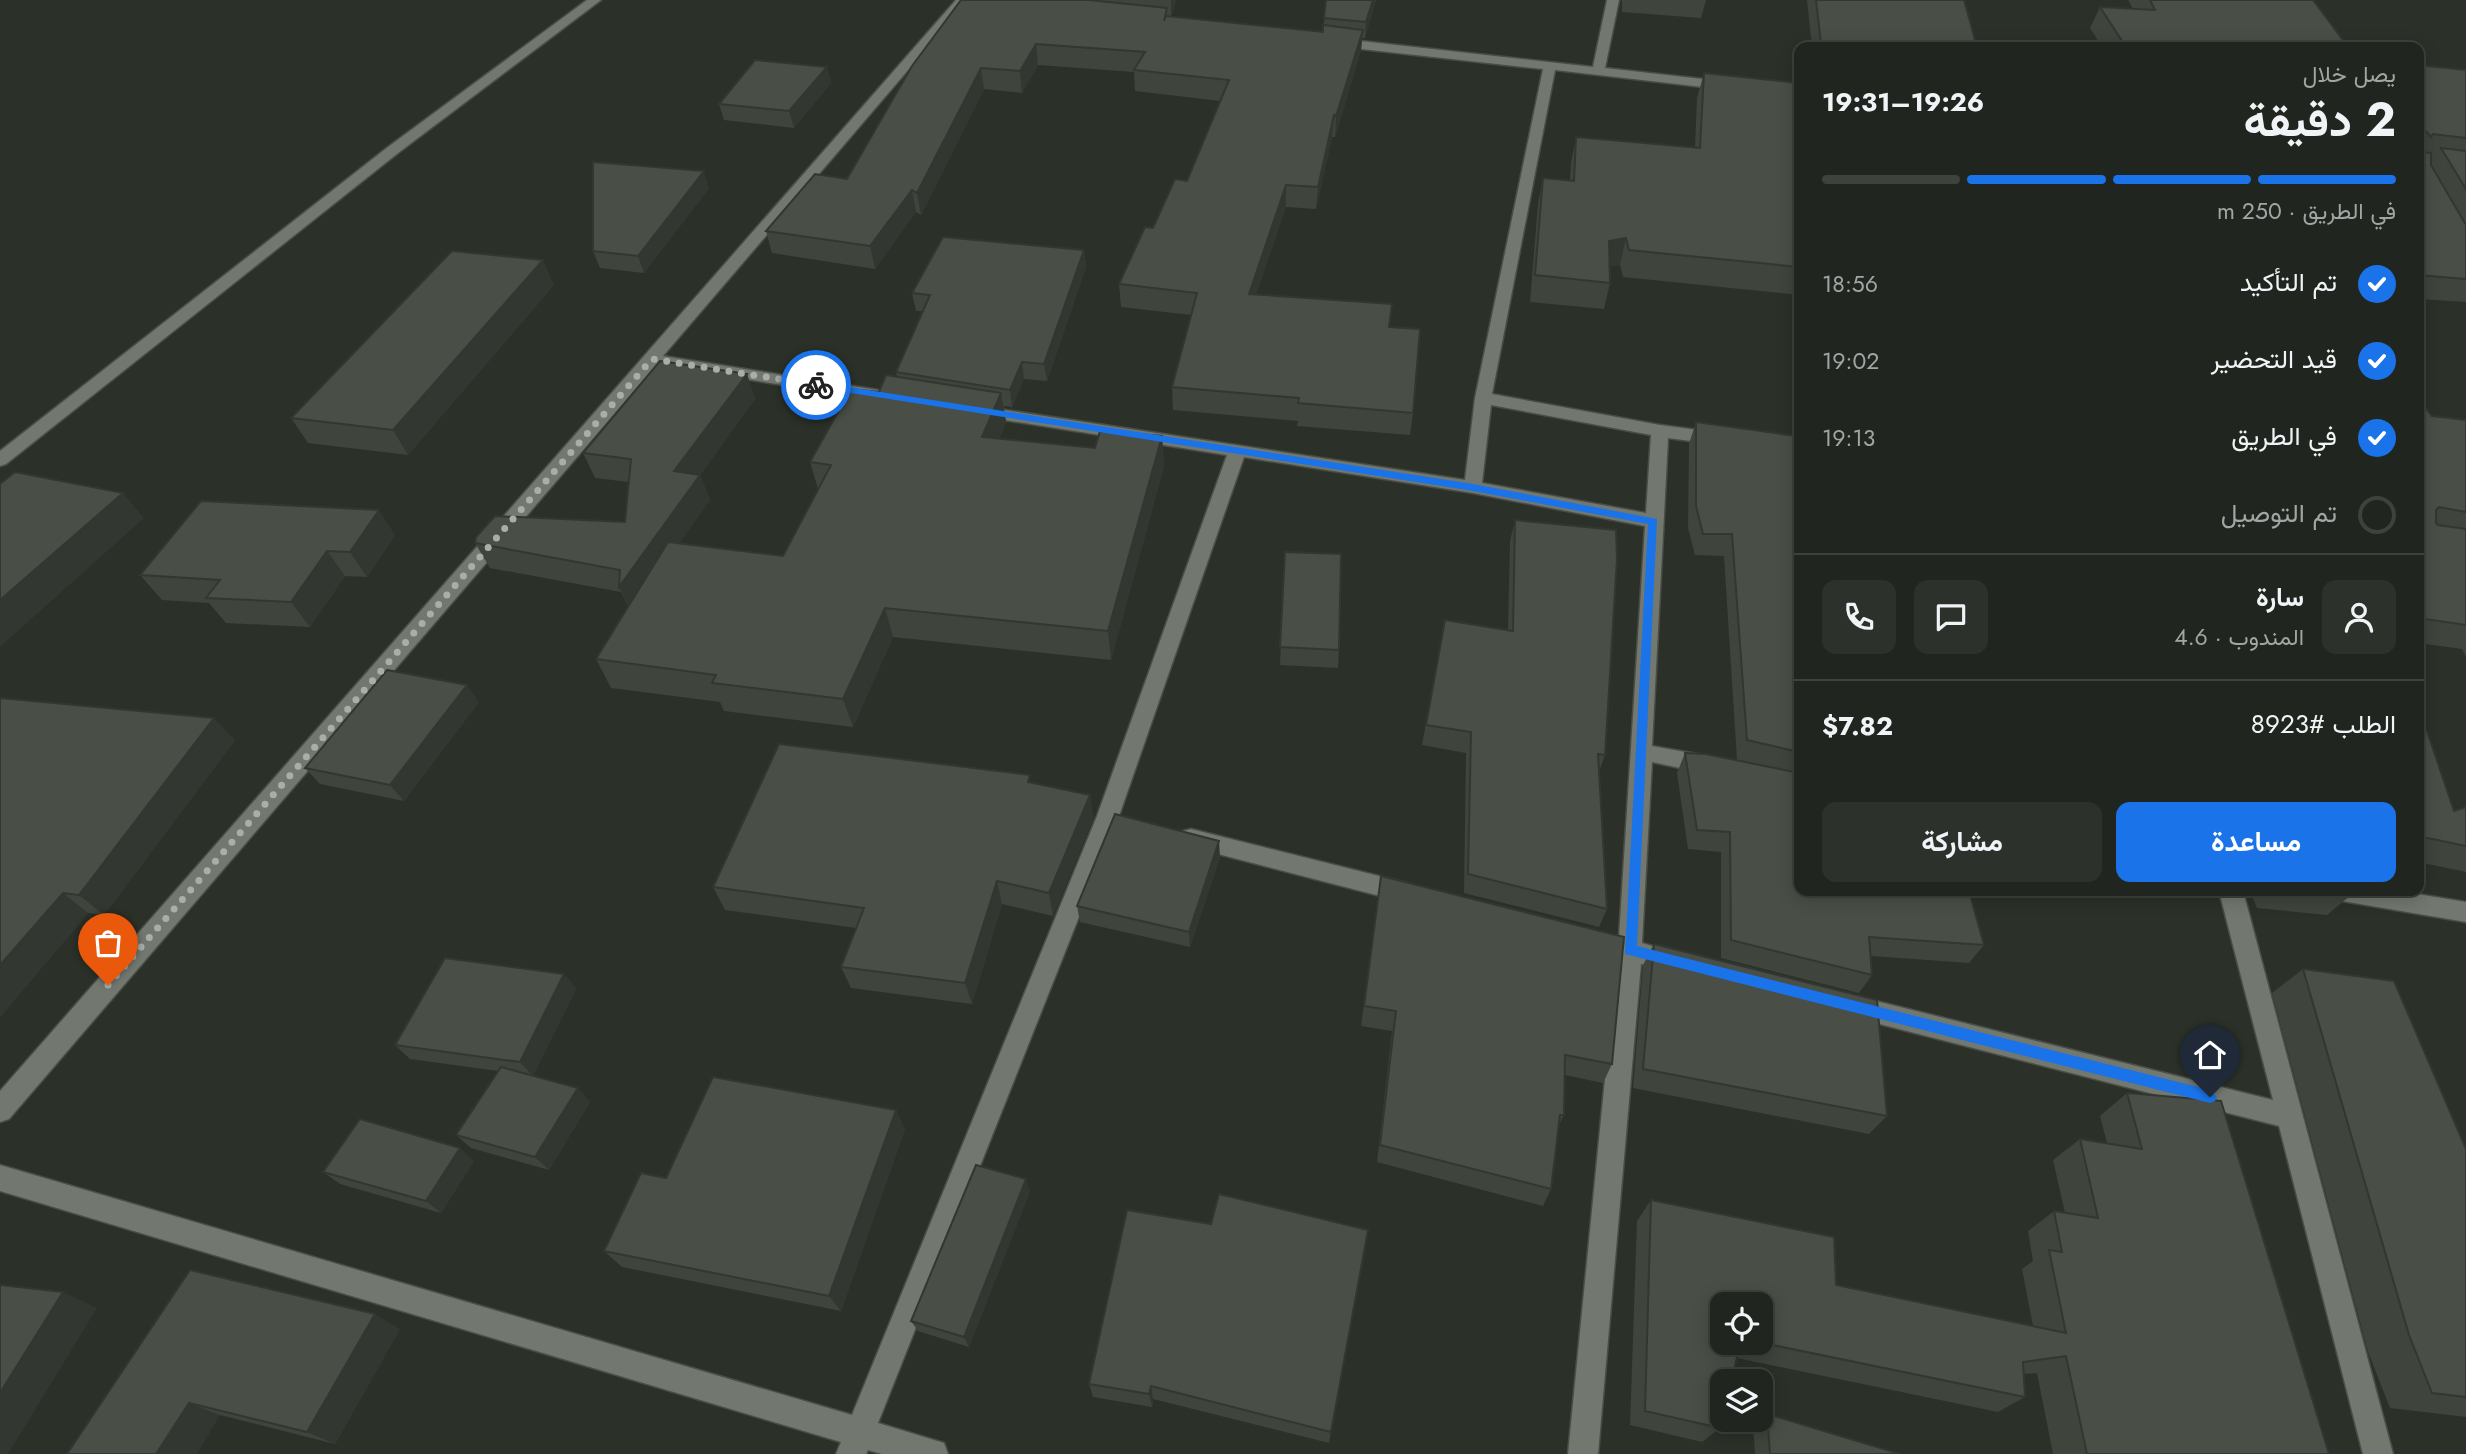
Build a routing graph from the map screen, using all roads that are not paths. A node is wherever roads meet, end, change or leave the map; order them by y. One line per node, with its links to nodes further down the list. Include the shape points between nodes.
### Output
1 (595, 0): 15 (street, via 393,150)
2 (967, 0): 8 (street)
3 (1613, 0): 6 (street)
4 (1317, 40): 5 (street)
5 (1550, 66): 6 (street); 10 (street)
6 (1598, 72): 7 (street)
7 (1745, 88)
8 (652, 359): 9 (street); 31 (street)
9 (897, 398)
10 (1483, 398): 12 (street); 16 (street)
11 (964, 409): 14 (street)
12 (1660, 430): 13 (street); 17 (street)
13 (1748, 443)
14 (1237, 452): 16 (street); 20 (street)
15 (0, 460)
16 (1473, 487): 17 (street)
17 (1653, 521): 18 (street)
18 (1642, 752): 19 (street); 28 (street)
19 (1734, 771)
20 (1108, 816): 21 (street); 34 (street)
21 (1135, 823)
22 (1175, 833): 25 (street)
23 (2232, 896): 32 (street)
24 (2372, 896): 26 (street)
25 (1429, 899)
26 (2466, 912)
27 (1576, 936): 28 (street)
28 (1630, 950): 29 (street); 36 (street)
29 (1697, 967)
30 (1832, 1001): 32 (street)
31 (0, 1110)
32 (2289, 1116): 37 (street)
33 (0, 1178): 34 (street)
34 (854, 1443): 35 (street)
35 (933, 1454)
36 (1583, 1454)
37 (2378, 1454)

